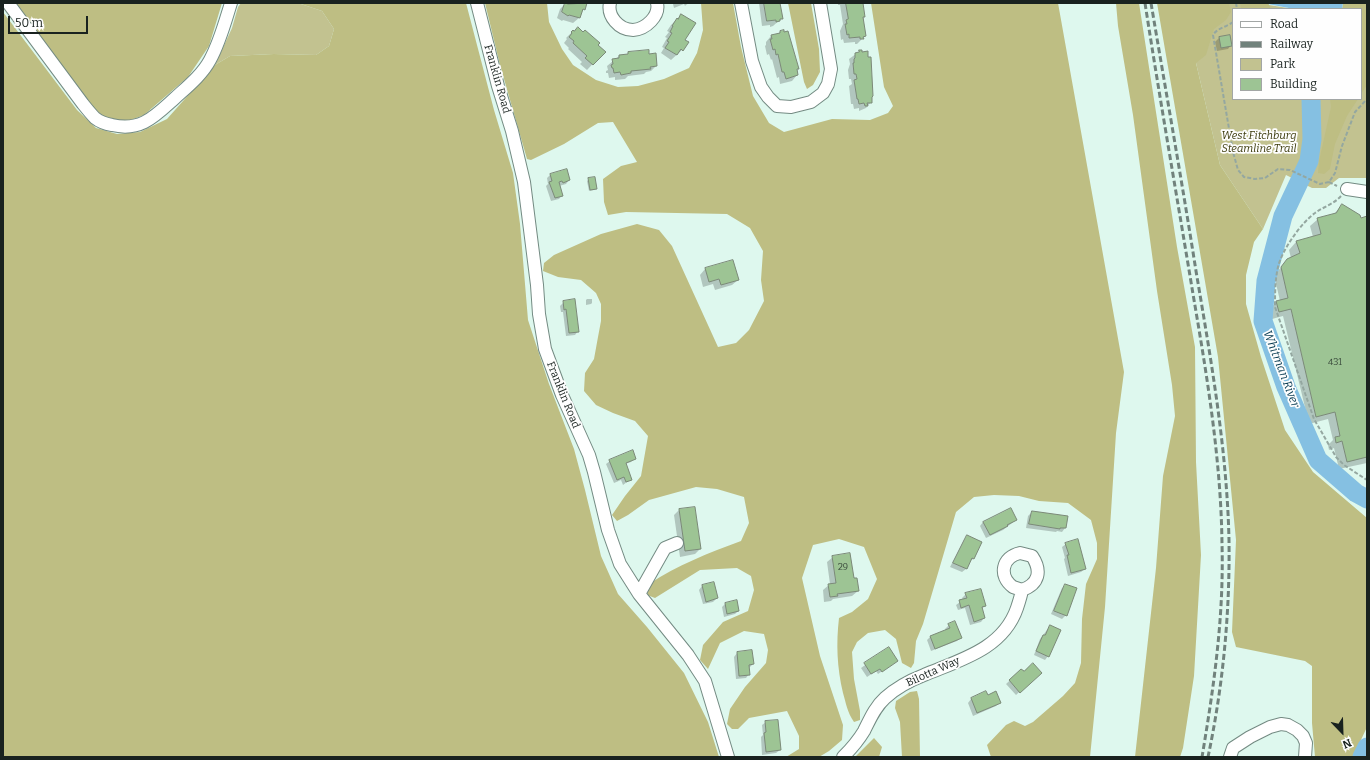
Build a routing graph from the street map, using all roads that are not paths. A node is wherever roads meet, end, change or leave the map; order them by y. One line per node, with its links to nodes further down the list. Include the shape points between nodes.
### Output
1 (8, 3): 2 (street, via 96,118 105,124 130,128 144,124 155,116 191,84 209,62 219,42)
2 (231, 3)
3 (477, 3): 12 (street, Franklin Road, via 524,182 545,349 589,455 608,530 620,564)
4 (610, 3): 5 (street, via 609,9 614,21 622,28 633,30 645,26 655,16)
5 (658, 3)
6 (741, 3): 7 (street, via 752,61 761,87 777,106 791,107 811,102 828,84 832,69)
7 (820, 3)
8 (1347, 189): 9 (street)
9 (1367, 192)
10 (677, 543): 12 (street, via 665,548)
11 (1022, 590): 14 (street, Bilotta Way, via 1017,609 1001,636 990,646 918,678 885,698 856,743)
12 (639, 594): 13 (street, Franklin Road, via 688,655 705,681)
13 (728, 757)
14 (843, 757)
15 (1230, 757): 16 (street, via 1233,748 1250,737 1281,724 1288,725 1303,736 1306,743)
16 (1305, 757)

